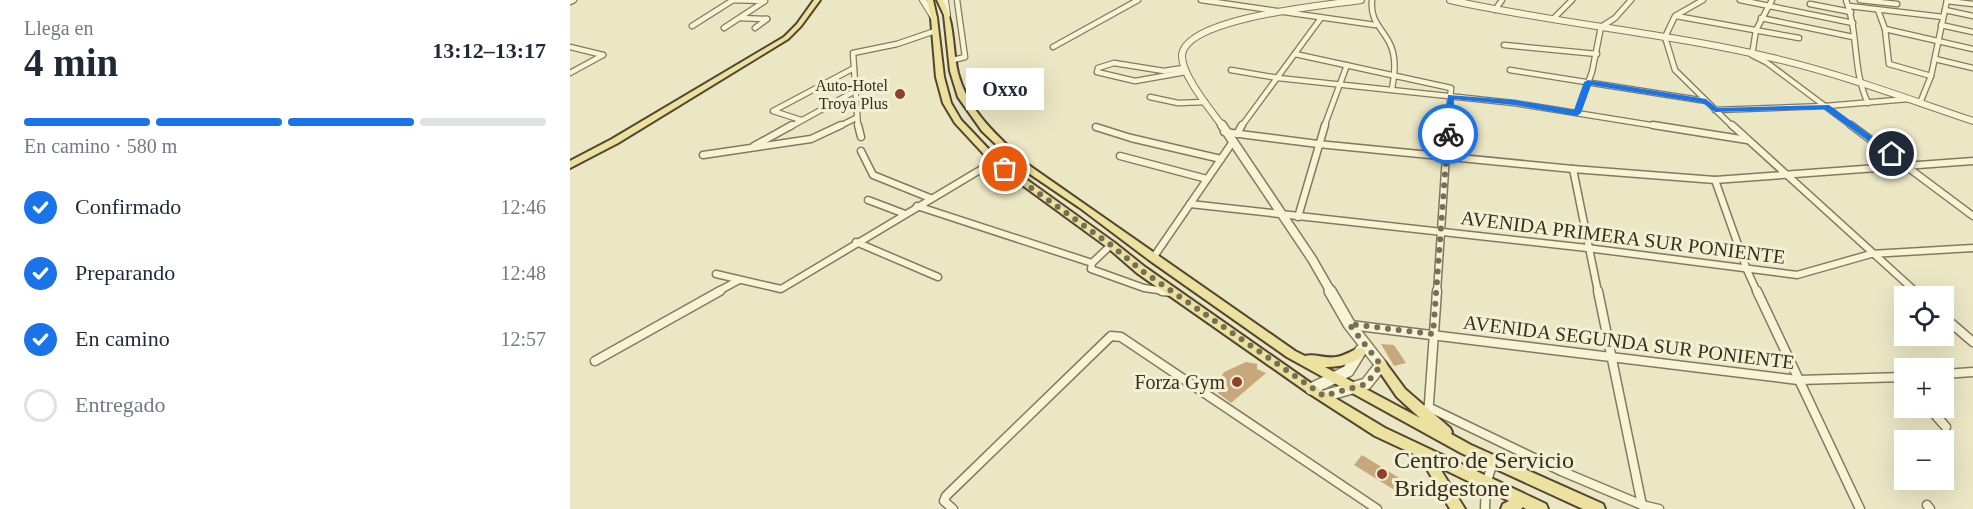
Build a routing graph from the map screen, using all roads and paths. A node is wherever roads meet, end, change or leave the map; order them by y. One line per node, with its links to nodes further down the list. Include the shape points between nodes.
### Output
1 (574, 0): 22 (street)
2 (733, 0): 37 (street, via 765,1); 45 (street)
3 (817, 0): 109 (main road, via 786,38)
4 (922, 0): 38 (street)
5 (930, 0): 38 (main road)
6 (940, 0): 33 (main road)
7 (945, 0): 33 (street)
8 (957, 0): 61 (street)
9 (1138, 0): 58 (street)
10 (1201, 0): 32 (street)
11 (1361, 0): 32 (street)
12 (1372, 0): 43 (street)
13 (1450, 0): 29 (street)
14 (1502, 0): 29 (street)
15 (1572, 0): 40 (street)
16 (1631, 0): 46 (street)
17 (1703, 0): 34 (street)
18 (1740, 0): 27 (street)
19 (1772, 0): 27 (street)
20 (1860, 0): 23 (street)
21 (1947, 0): 26 (street); 31 (street)
22 (570, 2)
23 (1891, 2): 25 (street)
24 (1810, 4): 28 (street)
25 (1898, 4)
26 (1973, 4)
27 (1768, 6): 41 (street); 42 (street)
28 (1849, 6): 30 (street); 42 (street)
29 (1495, 10): 40 (street)
30 (1878, 10): 36 (street); 49 (street)
31 (1945, 10): 35 (street); 36 (street)
32 (1285, 12): 39 (street); 69 (street, via 1230,22 1199,34 1183,50)
33 (947, 15): 61 (main road)
34 (1676, 16): 50 (street); 53 (street)
35 (1973, 16)
36 (1943, 17): 44 (street)
37 (740, 18): 47 (street); 48 (street, via 767,20)
38 (934, 18): 51 (main road)
39 (1321, 18): 43 (street); 62 (street)
40 (1554, 18): 46 (street)
41 (1761, 18): 50 (street); 54 (street)
42 (1853, 23): 54 (street)
43 (1375, 25): 73 (street, via 1392,48)
44 (1941, 25): 52 (street); 56 (street)
45 (692, 26)
46 (1604, 26): 53 (street); 63 (street)
47 (724, 28)
48 (755, 28)
49 (1884, 29): 56 (street); 74 (street, via 1889,64)
50 (1756, 30): 55 (street); 64 (street)
51 (935, 31): 67 (street, via 897,44 854,52); 107 (main road, via 947,103 958,121)
52 (1973, 32)
53 (1665, 37): 64 (street); 84 (street, via 1675,70)
54 (1853, 37): 77 (street)
55 (1799, 38)
56 (1937, 41): 60 (street); 65 (street)
57 (1504, 45): 63 (street)
58 (1053, 46)
59 (572, 49): 72 (street, via 603,55)
60 (1973, 49)
61 (957, 53): 129 (main road, via 962,97 986,129 1024,166)
62 (1295, 54): 66 (street); 75 (street)
63 (1597, 54): 76 (street)
64 (1752, 55): 77 (street); 88 (street)
65 (1935, 59): 68 (street); 74 (street)
66 (1347, 65): 73 (street); 78 (street)
67 (854, 68): 80 (street); 92 (street, via 773,111)
68 (1973, 68)
69 (1184, 70): 69 (street, via 1162,71 1106,62 1097,72 1135,81); 85 (street)
70 (1231, 70): 75 (street)
71 (1510, 70): 76 (street)
72 (570, 74)
73 (1395, 75): 79 (street); 82 (street, via 1451,88)
74 (1931, 76): 87 (street)
75 (1278, 78): 78 (street); 96 (street)
76 (1588, 82): 84 (street); 90 (street)
77 (1859, 82): 83 (street); 86 (street)
78 (1340, 84): 79 (street); 100 (street)
79 (1392, 89): 82 (street)
80 (855, 91): 91 (street); 92 (street)
81 (1150, 96): 85 (street, via 1178,103)
82 (1451, 96): 90 (street); 105 (street)
83 (1908, 99): 86 (street); 87 (street)
84 (1706, 101): 89 (street)
85 (1205, 102): 95 (street)
86 (1868, 103): 88 (street)
87 (1920, 103): 93 (street)
88 (1826, 106): 89 (street); 110 (street)
89 (1715, 110): 98 (street)
90 (1577, 113): 98 (street)
91 (856, 118): 97 (street); 101 (street, via 811,139)
92 (801, 120): 101 (street)
93 (1972, 121)
94 (1096, 127): 106 (street)
95 (1224, 132): 96 (street); 99 (street)
96 (1237, 134): 100 (street)
97 (861, 137)
98 (1747, 140): 112 (street)
99 (1232, 143): 106 (street); 120 (street)
100 (1318, 144): 105 (street); 122 (street)
101 (749, 148): 103 (street)
102 (861, 151): 115 (street, via 873,175)
103 (703, 155)
104 (1120, 156): 113 (street)
105 (1447, 156): 111 (street); 123 (street)
106 (1221, 159): 113 (street)
107 (995, 161): 115 (street); 125 (main road)
108 (1973, 161): 110 (street)
109 (570, 165)
110 (1908, 166): 112 (street); 121 (street)
111 (1573, 169): 114 (street); 126 (street)
112 (1788, 176): 114 (street); 128 (street)
113 (1207, 179): 117 (street)
114 (1715, 180): 131 (street)
115 (930, 198): 118 (street)
116 (868, 200): 119 (street)
117 (1190, 204): 120 (street, AVENIDA PRIMERA SUR PONIENTE); 129 (street)
118 (917, 206): 119 (street); 130 (street)
119 (905, 214): 124 (street)
120 (1282, 216): 122 (street, AVENIDA PRIMERA SUR PONIENTE); 137 (street)
121 (1973, 216)
122 (1298, 217): 123 (street, AVENIDA PRIMERA SUR PONIENTE)
123 (1440, 232): 126 (street, AVENIDA PRIMERA SUR PONIENTE); 139 (street)
124 (856, 243): 133 (street); 134 (street, via 781,289)
125 (1111, 245): 130 (street); 136 (main road)
126 (1587, 248): 131 (street, AVENIDA PRIMERA SUR PONIENTE); 143 (street)
127 (1973, 248): 128 (street, AVENIDA PRIMERA SUR PONIENTE)
128 (1871, 254): 131 (street, AVENIDA PRIMERA SUR PONIENTE, via 1797,275); 135 (street)
129 (1153, 258): 142 (main road)
130 (1092, 263): 136 (street, via 1091,269 1126,282)
131 (1746, 270): 150 (street)
132 (716, 274): 134 (street)
133 (938, 277)
134 (739, 280): 144 (street)
135 (1908, 286)
136 (1175, 292): 151 (main road)
137 (1349, 324): 139 (street, AVENIDA SEGUNDA SUR PONIENTE); 141 (street)
138 (1954, 326): 140 (street)
139 (1433, 334): 143 (street, AVENIDA SEGUNDA SUR PONIENTE); 154 (street)
140 (1973, 342)
141 (1362, 347): 142 (main road, via 1344,362 1336,363); 145 (street); 148 (street, via 1355,365)
142 (1292, 354): 148 (main road)
143 (1614, 359): 150 (street, AVENIDA SEGUNDA SUR PONIENTE); 162 (street)
144 (595, 361)
145 (1381, 365): 152 (street, via 1366,384); 154 (main road, via 1401,393)
146 (1973, 372): 147 (street)
147 (1954, 373)
148 (1337, 378): 151 (street); 152 (main road)
149 (1894, 378): 150 (street, AVENIDA SEGUNDA SUR PONIENTE)
150 (1798, 380): 170 (street)
151 (1311, 389): 153 (main road)
152 (1355, 389): 153 (street); 157 (main road)
153 (1324, 396): 158 (main road, via 1380,432)
154 (1428, 413): 157 (main road); 162 (street)
155 (1938, 418): 156 (street)
156 (1946, 427)
157 (1466, 449): 159 (main road)
158 (1425, 454): 160 (main road); 165 (main road)
159 (1493, 462): 160 (street); 168 (main road)
160 (1486, 484): 161 (main road); 166 (street)
161 (1515, 505): 167 (main road)
162 (1642, 505): 169 (street)
163 (953, 509): 164 (street, via 944,501 946,496 1111,336 1122,337)
164 (1377, 509)
165 (1458, 509)
166 (1485, 509)
167 (1541, 509)
168 (1598, 509)
169 (1659, 509)
170 (1860, 509)

